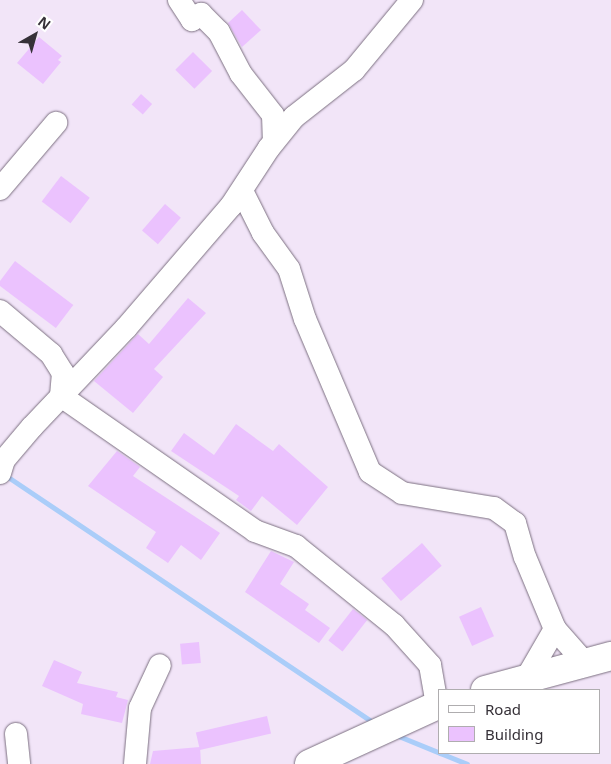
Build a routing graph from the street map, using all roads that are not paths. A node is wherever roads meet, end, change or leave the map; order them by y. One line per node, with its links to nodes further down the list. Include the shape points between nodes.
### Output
1 (179, 0): 4 (street, via 192,20 201,14 219,32 241,74 273,115)
2 (412, 0): 4 (street, via 354,70 294,116)
3 (56, 123): 5 (street)
4 (274, 141): 6 (street)
5 (0, 189)
6 (242, 191): 8 (street, via 126,328); 10 (street, via 263,233 289,270 305,319 370,472 402,493 494,508 515,523 525,557)
7 (0, 310): 8 (street, via 51,354 63,373)
8 (61, 396): 9 (street, via 4,460); 16 (street, via 255,531 296,546 329,571 394,625 430,665)
9 (0, 473)
10 (555, 629): 12 (street); 14 (street)
11 (611, 656): 12 (main road)
12 (585, 663): 14 (main road)
13 (160, 664): 20 (street, via 140,708)
14 (526, 679): 15 (main road)
15 (489, 689)
16 (438, 700)
17 (438, 704): 21 (main road)
18 (16, 734): 19 (street)
19 (19, 764)
20 (135, 764)
21 (309, 764)

